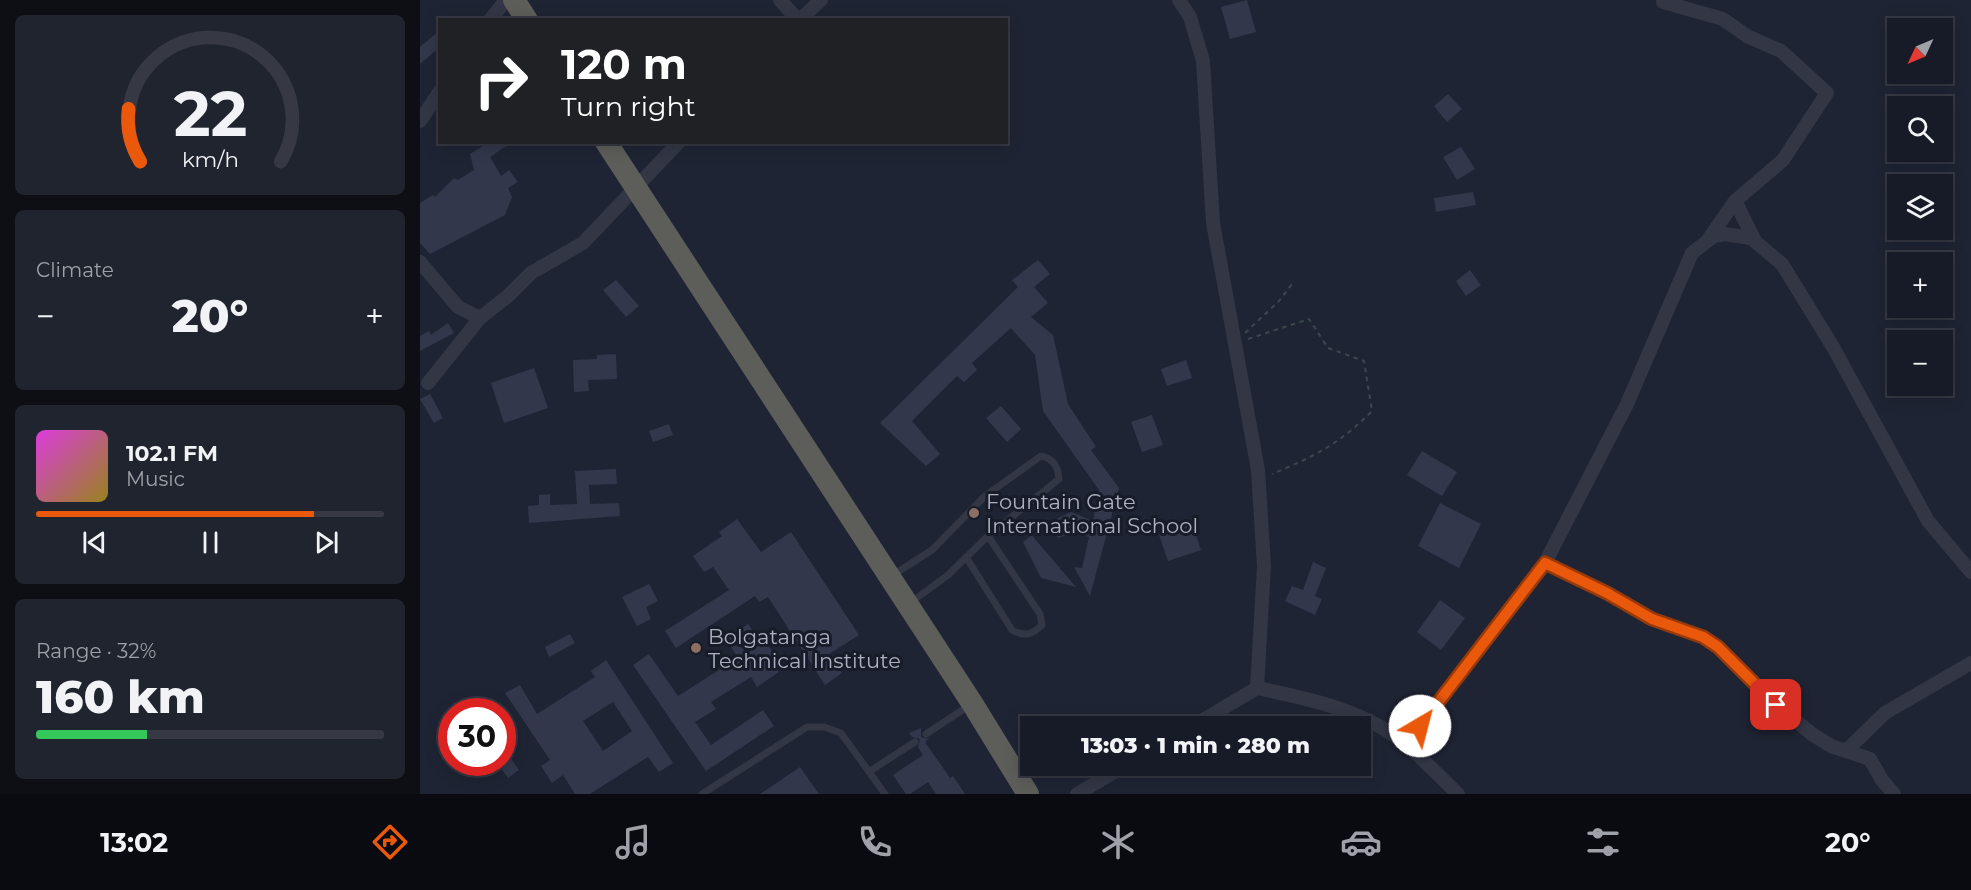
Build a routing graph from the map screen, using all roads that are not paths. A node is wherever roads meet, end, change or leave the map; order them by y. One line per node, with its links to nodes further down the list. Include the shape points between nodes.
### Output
1 (506, 0): 7 (street)
2 (514, 0): 8 (highway)
3 (780, 0): 9 (street)
4 (820, 0): 10 (street)
5 (1179, 0): 29 (street, via 1190,17 1203,61 1214,223 1258,470 1264,567)
6 (1665, 0): 16 (street, via 1723,19 1781,51 1827,93 1783,160)
7 (492, 18)
8 (526, 18)
9 (797, 18)
10 (801, 18)
11 (438, 94): 12 (street)
12 (420, 121)
13 (607, 144): 15 (highway)
14 (677, 144): 15 (street)
15 (635, 188): 20 (street, via 583,243 531,273); 26 (highway)
16 (1735, 201): 17 (street); 18 (street)
17 (1708, 240): 18 (street, via 1725,234); 24 (street, via 1692,253 1627,404)
18 (1755, 241): 25 (street, via 1782,264 1833,347 1928,521)
19 (420, 262): 20 (street, via 458,307)
20 (480, 318): 21 (street)
21 (428, 383)
22 (988, 536): 23 (lane); 23 (lane, via 1040,614 1042,625 1033,634 1022,635 1012,630); 26 (lane, via 1059,479 1050,458 1041,456 985,496 932,550)
23 (966, 557): 27 (lane)
24 (1545, 563): 34 (street); 35 (street, via 1652,619 1703,637 1812,734 1831,746)
25 (1971, 572)
26 (888, 579): 27 (highway)
27 (907, 606): 30 (highway)
28 (1971, 663): 35 (street, via 1885,713)
29 (1257, 688): 31 (street); 34 (street, via 1323,702)
30 (972, 703): 32 (lane); 40 (highway)
31 (1210, 716)
32 (926, 734)
33 (915, 742): 36 (lane)
34 (1406, 744): 42 (street)
35 (1847, 750): 43 (street, via 1870,759)
36 (870, 771): 38 (lane, via 841,733 807,727); 39 (lane)
37 (1107, 776): 41 (street)
38 (702, 794)
39 (885, 794)
40 (1028, 794)
41 (1077, 794)
42 (1458, 794)
43 (1894, 794)

